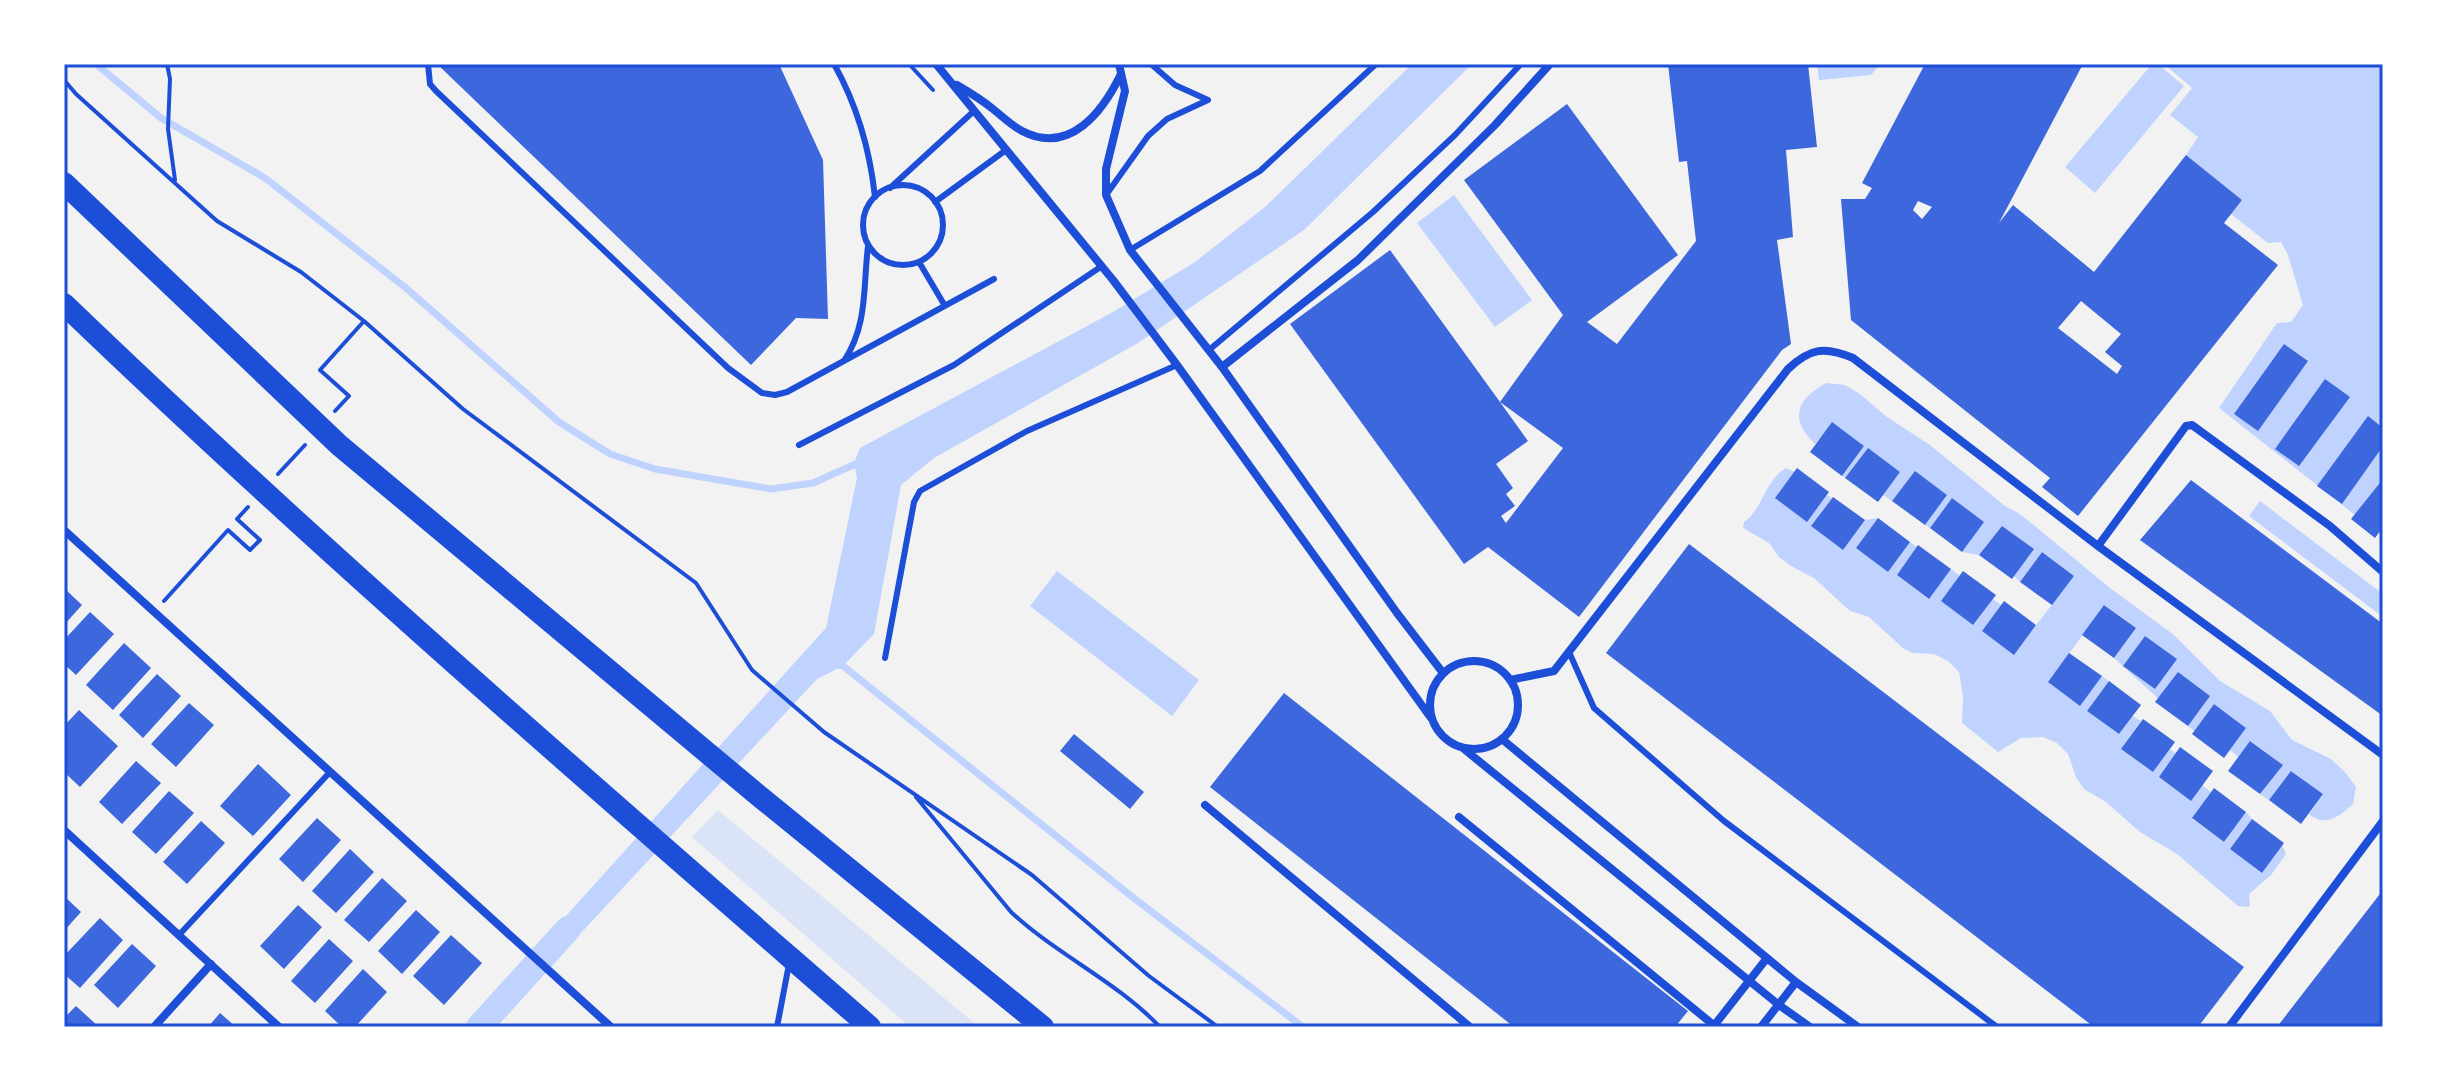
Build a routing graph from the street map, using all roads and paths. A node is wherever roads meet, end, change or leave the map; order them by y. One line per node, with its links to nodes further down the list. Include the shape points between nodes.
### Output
1 (167, 64): 15 (path)
2 (428, 64): 30 (lane, via 436,91 751,386 775,395)
3 (834, 64): 18 (lane, via 862,130)
4 (936, 64): 10 (street)
5 (1151, 64): 17 (lane, via 1175,85 1208,100 1167,119 1148,136)
6 (1376, 64): 21 (lane, via 1260,171)
7 (1550, 64): 32 (street, via 1358,260)
8 (1519, 66): 29 (lane, via 1373,212)
9 (1120, 68): 10 (street, via 1110,97 1083,128 1045,138 1025,133); 17 (street, via 1125,91 1106,169)
10 (947, 78): 12 (street)
11 (64, 80): 15 (path)
12 (974, 111): 13 (street); 16 (lane)
13 (1006, 150): 19 (lane); 23 (street)
14 (64, 183): 70 (highway, via 339,445)
15 (175, 183): 27 (path, via 217,221 301,272)
16 (890, 188): 18 (lane); 19 (lane, via 923,190)
17 (1106, 195): 21 (street)
18 (875, 197): 20 (lane, via 865,212)
19 (935, 202): 22 (lane, via 943,229 939,243)
20 (868, 246): 22 (lane, via 890,264); 30 (lane, via 862,324)
21 (1130, 250): 29 (street)
22 (919, 262): 26 (lane)
23 (1102, 266): 31 (street); 36 (lane, via 954,365)
24 (994, 279): 26 (lane)
25 (64, 304): 33 (highway)
26 (945, 306): 30 (lane)
27 (364, 321): 34 (path, via 320,370 349,396); 52 (path, via 463,409 696,583 752,670 824,732)
28 (64, 323): 33 (highway)
29 (1209, 350): 32 (street)
30 (844, 362)
31 (1177, 365): 44 (lane, via 1027,431 920,491); 47 (street)
32 (1222, 367): 45 (street)
33 (138, 374): 58 (highway, via 621,811)
34 (329, 418)
35 (308, 441): 37 (path)
36 (799, 445)
37 (278, 474)
38 (257, 497): 42 (path, via 237,519 260,540 250,550 228,530)
39 (64, 530): 42 (street)
40 (2098, 546): 41 (street, via 2186,426 2192,425 2330,526); 43 (street, via 1853,358 1835,350 1817,351 1788,369); 50 (street)
41 (2383, 572)
42 (154, 612): 51 (street)
43 (1569, 652): 46 (street, via 1554,671); 77 (lane, via 1594,708 1724,821)
44 (885, 658)
45 (1443, 673): 46 (street, via 1477,661 1500,669); 47 (street, via 1431,694)
46 (1510, 680): 48 (street, via 1517,716)
47 (1431, 718): 49 (street, via 1443,738)
48 (1503, 740): 49 (street, via 1491,747); 59 (street)
49 (1464, 749): 61 (street)
50 (2383, 755)
51 (330, 772): 57 (lane); 67 (street)
52 (912, 793): 71 (path, via 1029,929 1123,994); 72 (path, via 1032,875 1149,976)
53 (1205, 805): 73 (street)
54 (1459, 817): 64 (street)
55 (2383, 821): 78 (street)
56 (64, 830): 57 (street)
57 (179, 935): 60 (street)
58 (791, 957): 68 (lane); 69 (highway)
59 (1767, 958): 61 (street); 62 (street)
60 (211, 964): 65 (street); 66 (street)
61 (1749, 981): 63 (street); 64 (street)
62 (1796, 982): 63 (street); 76 (street)
63 (1779, 1005): 74 (street); 75 (street)
64 (1714, 1026)
65 (154, 1027)
66 (279, 1027)
67 (611, 1027)
68 (777, 1027)
69 (870, 1027)
70 (1043, 1027)
71 (1160, 1027)
72 (1218, 1027)
73 (1470, 1027)
74 (1761, 1027)
75 (1810, 1027)
76 (1858, 1027)
77 (1997, 1027)
78 (2229, 1027)

